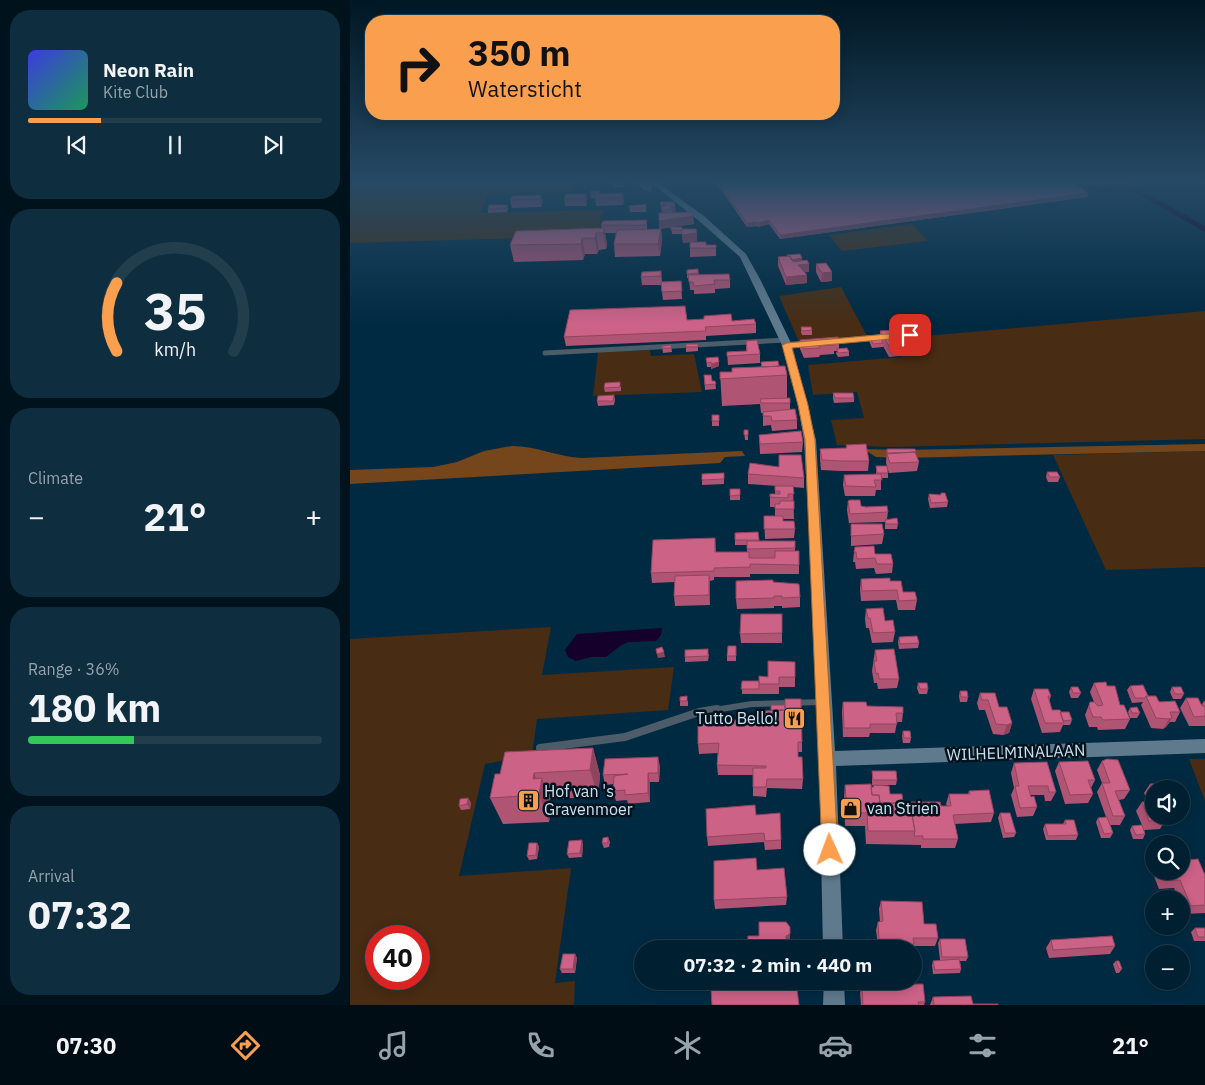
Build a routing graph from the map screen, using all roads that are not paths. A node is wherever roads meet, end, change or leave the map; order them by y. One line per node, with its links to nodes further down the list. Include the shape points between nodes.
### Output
1 (714, 230): 3 (street, via 743,256)
2 (910, 335): 3 (street)
3 (786, 343): 4 (lane); 5 (street, via 810,440)
4 (545, 353)
5 (824, 702): 7 (lane, via 752,704 699,712 625,737); 8 (street)
6 (1205, 746): 8 (street, WILHELMINALAAN)
7 (540, 748)
8 (827, 759): 9 (street)
9 (833, 940)
10 (834, 990): 11 (street)
11 (834, 1005)

